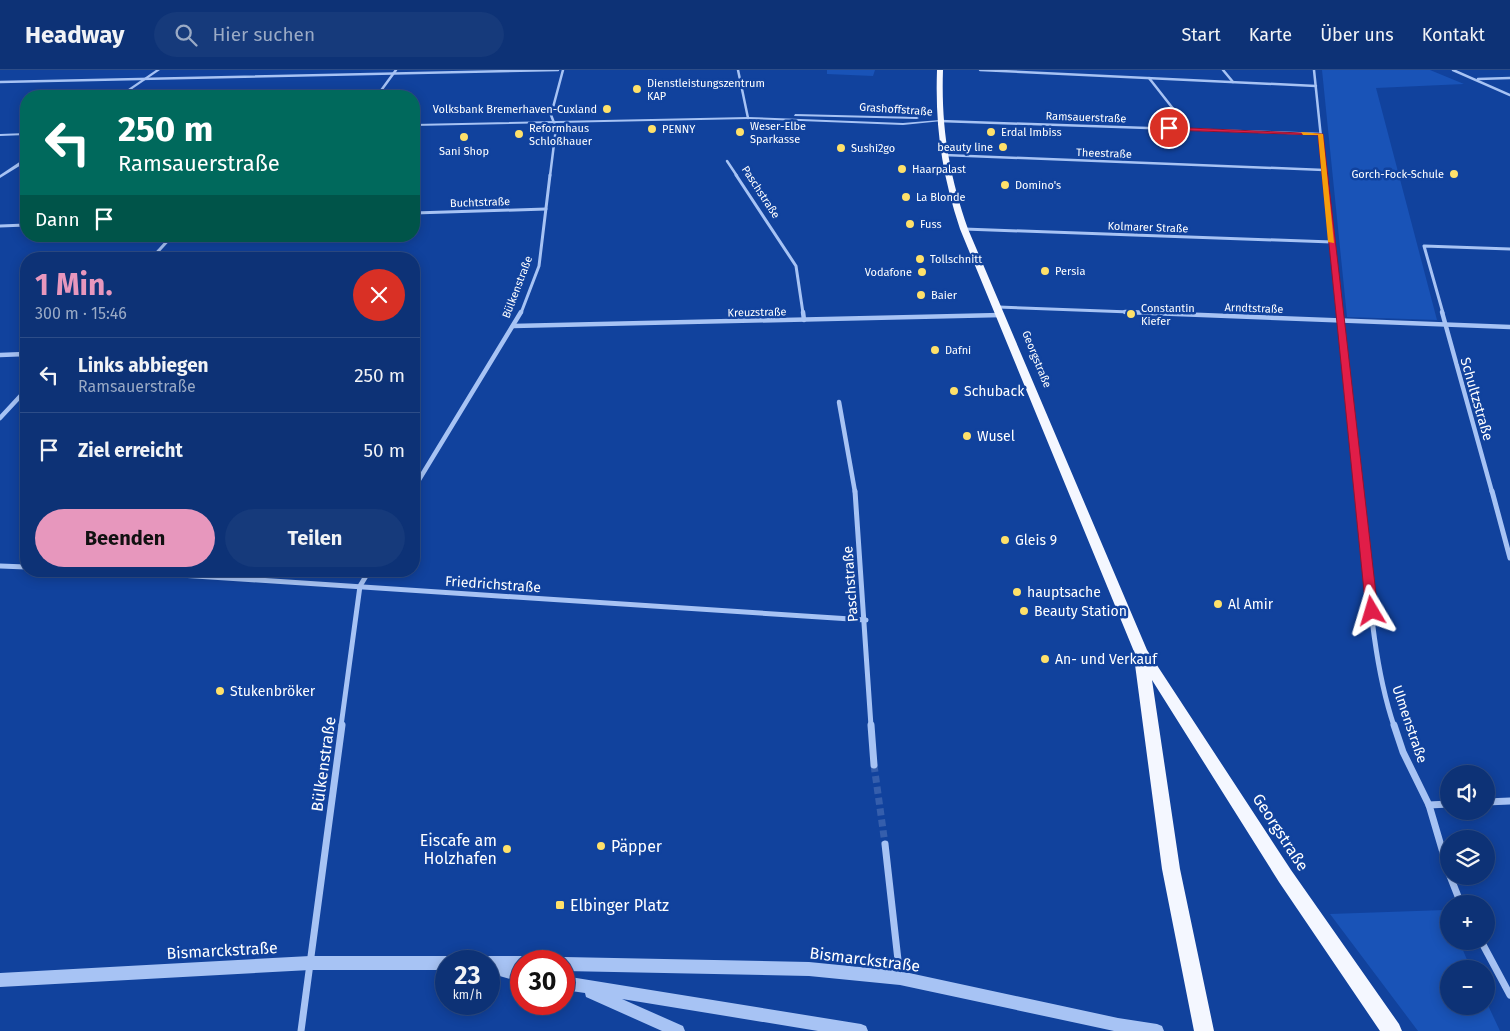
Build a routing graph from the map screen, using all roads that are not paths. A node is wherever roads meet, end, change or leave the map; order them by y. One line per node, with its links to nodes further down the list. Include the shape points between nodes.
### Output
1 (158, 70): 14 (street)
2 (396, 70): 11 (street)
3 (558, 70): 11 (street)
4 (563, 70): 24 (street, Bülkenstraße, via 551,115)
5 (738, 70): 22 (street)
6 (940, 70): 23 (main road, Georgstraße)
7 (980, 70): 12 (street)
8 (1223, 70): 17 (street)
9 (1314, 70): 18 (street, Ulmenstraße)
10 (1453, 70): 15 (street)
11 (393, 74): 14 (street); 20 (street)
12 (1149, 78): 17 (street); 26 (street)
13 (1510, 78): 15 (street)
14 (144, 79): 16 (street); 19 (street)
15 (1475, 79): 21 (street)
16 (0, 82)
17 (1233, 82): 18 (street)
18 (1316, 86): 28 (street, Ulmenstraße)
19 (128, 90)
20 (381, 90)
21 (1510, 94)
22 (748, 118): 23 (street, Grashoffstraße, via 903,124); 24 (street, Grashoffstraße)
23 (940, 121): 26 (street, Ramsauerstraße); 30 (main road, Georgstraße)
24 (553, 122): 25 (street, Grashoffstraße); 35 (street, Bülkenstraße, via 556,128)
25 (420, 125)
26 (1189, 129): 28 (street, Ramsauerstraße)
27 (20, 134): 29 (street)
28 (1321, 134): 33 (street, Ulmenstraße)
29 (0, 135)
30 (944, 155): 33 (street, Theestraße); 39 (main road, Georgstraße)
31 (727, 161): 45 (street, Paschstraße, via 796,266)
32 (20, 164): 34 (street)
33 (1324, 170): 41 (street, Ulmenstraße)
34 (0, 177)
35 (546, 209): 36 (street, Buchtstraße); 48 (street, Bülkenstraße, via 538,266)
36 (420, 213)
37 (20, 225): 38 (street)
38 (0, 226)
39 (964, 230): 41 (street, Kolmarer Straße); 44 (main road, Georgstraße)
40 (167, 242): 43 (street)
41 (1332, 242): 46 (street, Ulmenstraße)
42 (1510, 249): 47 (street, Schultzstraße, via 1424,246)
43 (157, 252)
44 (1000, 311): 45 (street, Kreuzstraße); 46 (street, Arndtstraße); 63 (main road, Georgstraße)
45 (804, 320): 48 (street, Kreuzstraße)
46 (1340, 320): 47 (street, Arndtstraße); 68 (street, Ulmenstraße, via 1376,650 1385,699 1403,752)
47 (1444, 324): 49 (street, Arndtstraße); 56 (street, Schultzstraße)
48 (513, 326): 55 (street, Bülkenstraße)
49 (1510, 327)
50 (20, 354): 51 (street)
51 (0, 355)
52 (20, 396): 54 (street)
53 (839, 402): 62 (street, Paschstraße, via 855,487)
54 (0, 418)
55 (420, 478)
56 (1510, 558)
57 (0, 566): 58 (street)
58 (20, 567)
59 (215, 577): 61 (street, Friedrichstraße)
60 (365, 577): 61 (street, Bülkenstraße)
61 (360, 586): 62 (street, Friedrichstraße); 72 (street, Bülkenstraße)
62 (866, 620): 64 (street, Paschstraße)
63 (1141, 652): 84 (main road, Georgstraße, via 1170,862); 85 (main road, Georgstraße, via 1284,876)
64 (874, 765)
65 (1510, 801): 66 (street)
66 (1495, 802)
67 (1440, 804): 68 (street)
68 (1429, 805): 70 (street, Ulmenstraße)
69 (884, 844): 75 (street)
70 (1440, 844)
71 (1486, 950): 79 (street)
72 (310, 963): 73 (street, Bismarckstraße); 76 (street, Bismarckstraße); 80 (street, Bülkenstraße)
73 (435, 963)
74 (575, 964): 75 (street, Bismarckstraße, via 809,969)
75 (900, 978): 83 (street, Bismarckstraße)
76 (0, 980)
77 (575, 985): 78 (street)
78 (579, 986): 81 (street); 82 (street)
79 (1510, 995)
80 (301, 1031)
81 (678, 1031)
82 (861, 1031)
83 (1157, 1031)
84 (1204, 1031)
85 (1392, 1031)

